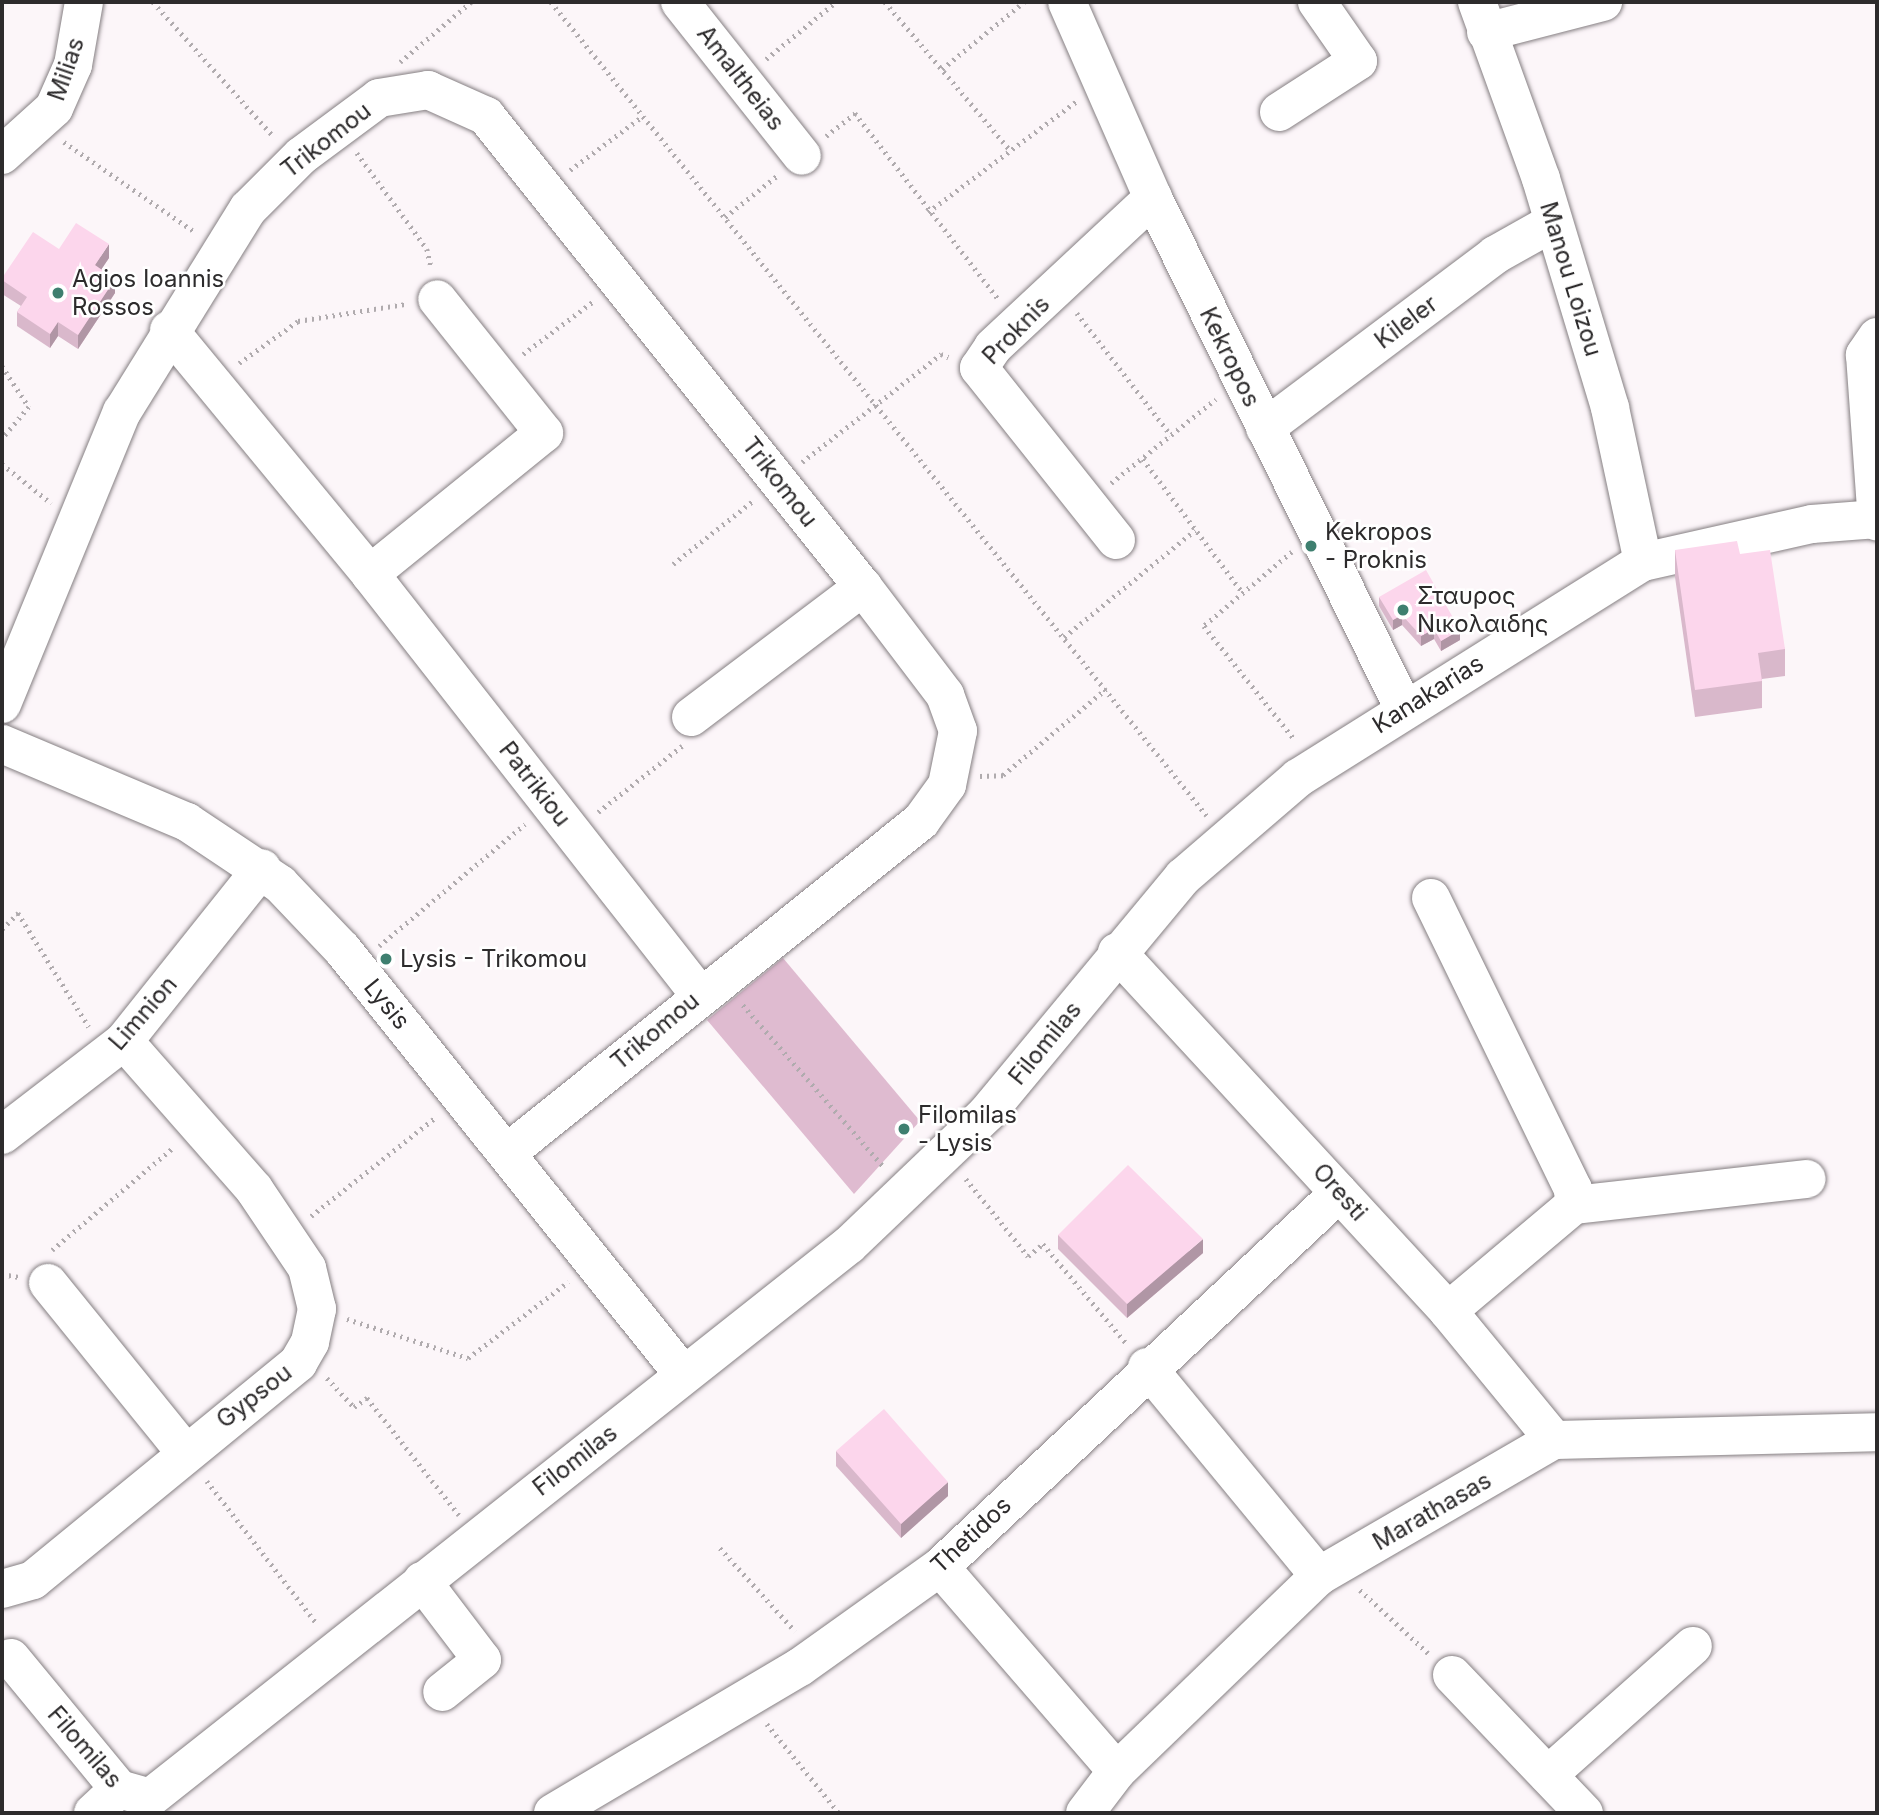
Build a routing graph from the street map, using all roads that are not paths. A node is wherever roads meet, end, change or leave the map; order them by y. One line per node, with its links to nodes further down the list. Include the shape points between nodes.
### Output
1 (84, 2): 8 (street, Milias, via 73,65 54,108)
2 (680, 2): 9 (street, Amaltheias, via 744,77)
3 (1067, 2): 10 (street, Kekropos)
4 (1317, 2): 7 (street, via 1358,61)
5 (1603, 2): 6 (street)
6 (1481, 17): 11 (street, Manou Loizou)
7 (1279, 111)
8 (2, 155)
9 (802, 156)
10 (1153, 198): 15 (street, Kekropos); 17 (street, Proknis, via 1019,324 979,369)
11 (1552, 223): 15 (street, Kileler, via 1495,255); 18 (street, Manou Loizou, via 1610,408)
12 (437, 299): 19 (street, via 544,433)
13 (169, 330): 19 (street, Patrikiou); 20 (street, Trikomou, via 219,249 296,160 337,127 379,98 428,90 466,103 504,134); 21 (street, Trikomou, via 122,412)
14 (1877, 337): 16 (street, via 1865,355)
15 (1265, 428): 22 (street, Kekropos)
16 (1877, 520): 18 (street, Kanakarias, via 1812,524)
17 (1116, 540)
18 (1643, 562): 22 (street, Kanakarias)
19 (370, 574): 28 (street, Patrikiou, via 561,818)
20 (863, 587): 23 (street); 28 (street, Trikomou, via 945,695 957,731 950,776 921,821)
21 (2, 704)
22 (1404, 707): 27 (street, Kanakarias, via 1316,766 1224,838)
23 (691, 717)
24 (2, 744): 25 (street, Lysis, via 187,822)
25 (262, 868): 29 (street, Limnion); 31 (street, Lysis, via 356,966)
26 (1431, 898): 34 (street, via 1573,1189)
27 (1117, 952): 33 (street, Oresti); 38 (street, Filomilas, via 946,1155 906,1193)
28 (709, 986): 31 (street, Trikomou)
29 (115, 1048): 30 (street, Limnion); 41 (street, Gypsou, via 199,1126 286,1236 307,1268 317,1309 303,1353)
30 (2, 1135)
31 (507, 1153): 38 (street, Lysis)
32 (1807, 1179): 34 (street)
33 (1339, 1193): 36 (street, Oresti); 37 (street, Thetidos)
34 (1574, 1205): 36 (street)
35 (48, 1283): 41 (street)
36 (1448, 1311): 40 (street, Oresti)
37 (1147, 1367): 42 (street, Thetidos); 43 (street)
38 (683, 1374): 44 (street, Filomilas)
39 (1877, 1432): 40 (street, Marathasas)
40 (1554, 1440): 43 (street, Marathasas)
41 (184, 1451): 45 (street, Gypsou, via 33,1580)
42 (940, 1567): 50 (street); 53 (street, Thetidos, via 817,1655 755,1709)
43 (1327, 1572): 50 (street, Marathasas)
44 (422, 1581): 49 (street, via 482,1660); 52 (street, Filomilas, via 149,1798)
45 (2, 1589)
46 (1693, 1646): 51 (street)
47 (11, 1658): 52 (street, Filomilas)
48 (1452, 1675): 51 (street)
49 (442, 1692)
50 (1117, 1771): 54 (street, Marathasas)
51 (1548, 1775): 55 (street)
52 (106, 1801)
53 (553, 1813)
54 (1084, 1813)
55 (1584, 1813)

